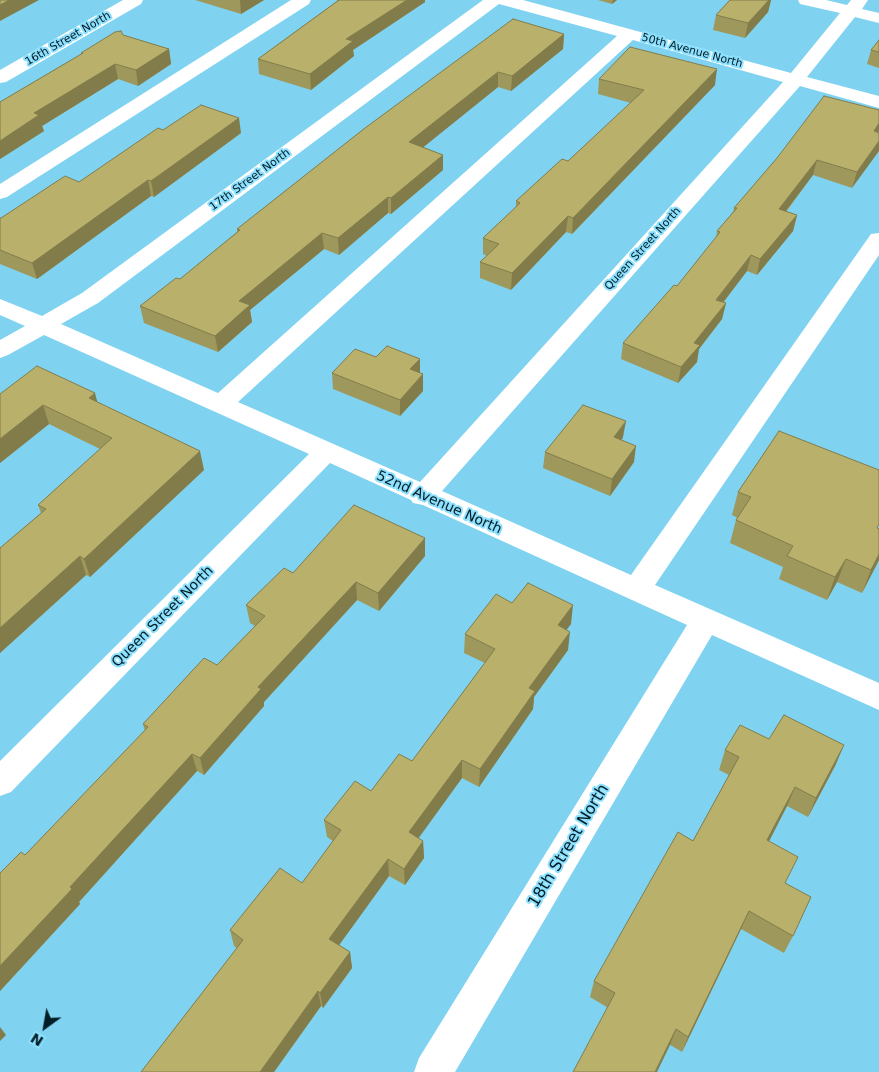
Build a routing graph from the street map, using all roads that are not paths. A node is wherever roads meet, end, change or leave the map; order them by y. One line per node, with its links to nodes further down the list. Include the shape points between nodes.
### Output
1 (135, 0): 9 (street, 16th Street North)
2 (304, 0): 12 (street)
3 (494, 0): 15 (street, 17th Street North, via 90,298)
4 (504, 0): 8 (street, 50th Avenue North)
5 (806, 0): 6 (street)
6 (856, 6): 7 (street); 10 (street, Queen Street North)
7 (879, 18)
8 (630, 34): 10 (street, 50th Avenue North); 17 (street)
9 (0, 78)
10 (794, 80): 11 (street, 50th Avenue North); 19 (street, Queen Street North)
11 (879, 102)
12 (0, 193)
13 (879, 240): 20 (street)
14 (0, 306): 15 (street, 52nd Avenue North)
15 (42, 325): 16 (street, 17th Street North); 17 (street, 52nd Avenue North)
16 (0, 350)
17 (220, 405): 18 (street, 52nd Avenue North)
18 (326, 452): 19 (street, 52nd Avenue North); 23 (street, Queen Street North)
19 (422, 496): 20 (street, 52nd Avenue North)
20 (636, 590): 21 (street, 52nd Avenue North)
21 (705, 621): 22 (street, 52nd Avenue North); 24 (street, 18th Street North)
22 (879, 697)
23 (0, 782)
24 (433, 1072)

